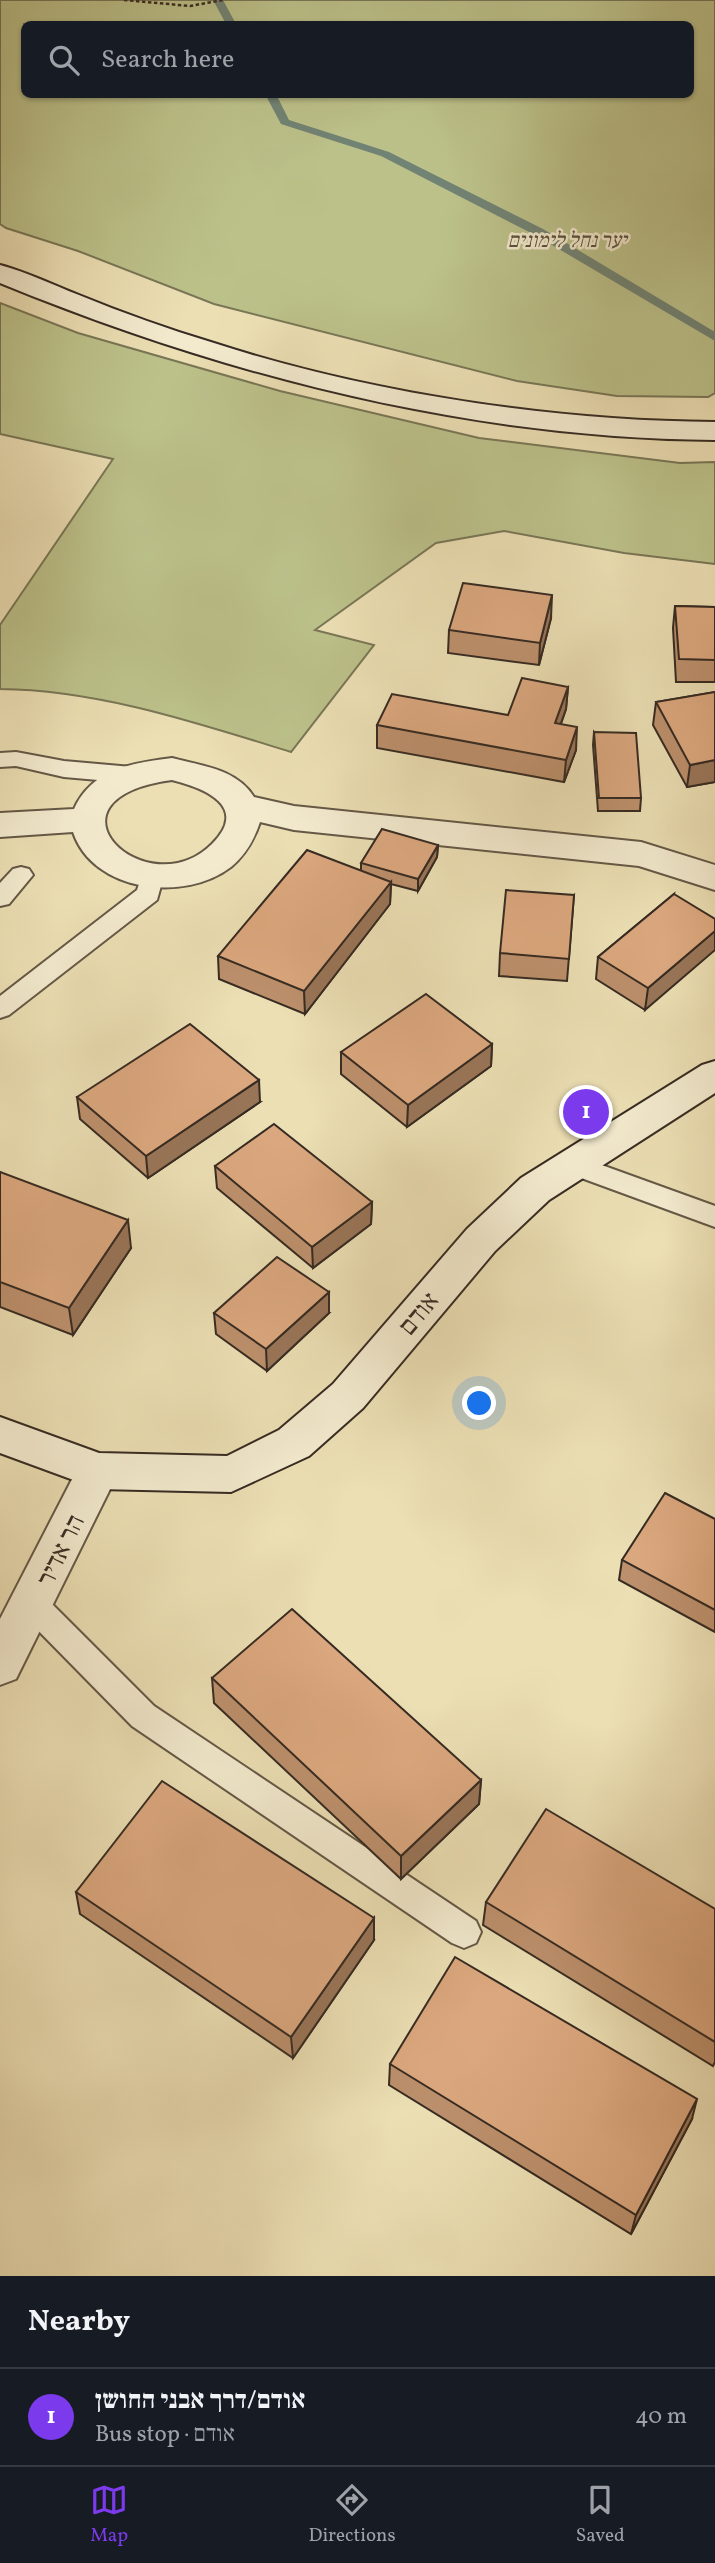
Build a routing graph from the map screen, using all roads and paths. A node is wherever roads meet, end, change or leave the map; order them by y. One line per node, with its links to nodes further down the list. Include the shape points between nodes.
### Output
1 (124, 0): 2 (path, via 190,6)
2 (223, 0)
3 (0, 273): 4 (street, via 104,317 331,384 531,420 632,431)
4 (715, 431)
5 (0, 760): 6 (lane)
6 (132, 775): 7 (street, via 172,769 198,772 232,790); 8 (street, via 102,794)
7 (242, 806): 11 (street, via 245,825 237,843 221,858 180,874); 12 (street, via 294,818 641,854)
8 (87, 820): 9 (street); 11 (street, via 94,848 110,863)
9 (0, 825)
10 (21, 875): 13 (lane)
11 (152, 875): 14 (lane, via 148,894)
12 (715, 878)
13 (0, 898)
14 (0, 1009)
15 (715, 1075): 16 (street, אודם)
16 (574, 1165): 17 (lane); 19 (street, אודם, via 536,1189 481,1240 348,1396 294,1443 232,1475)
17 (715, 1217)
18 (0, 1435): 19 (street, אודם)
19 (98, 1471): 20 (street, הר אדיר)
20 (33, 1605): 21 (street, הר אדיר); 22 (lane, via 143,1716)
21 (0, 1665)
22 (464, 1931)

